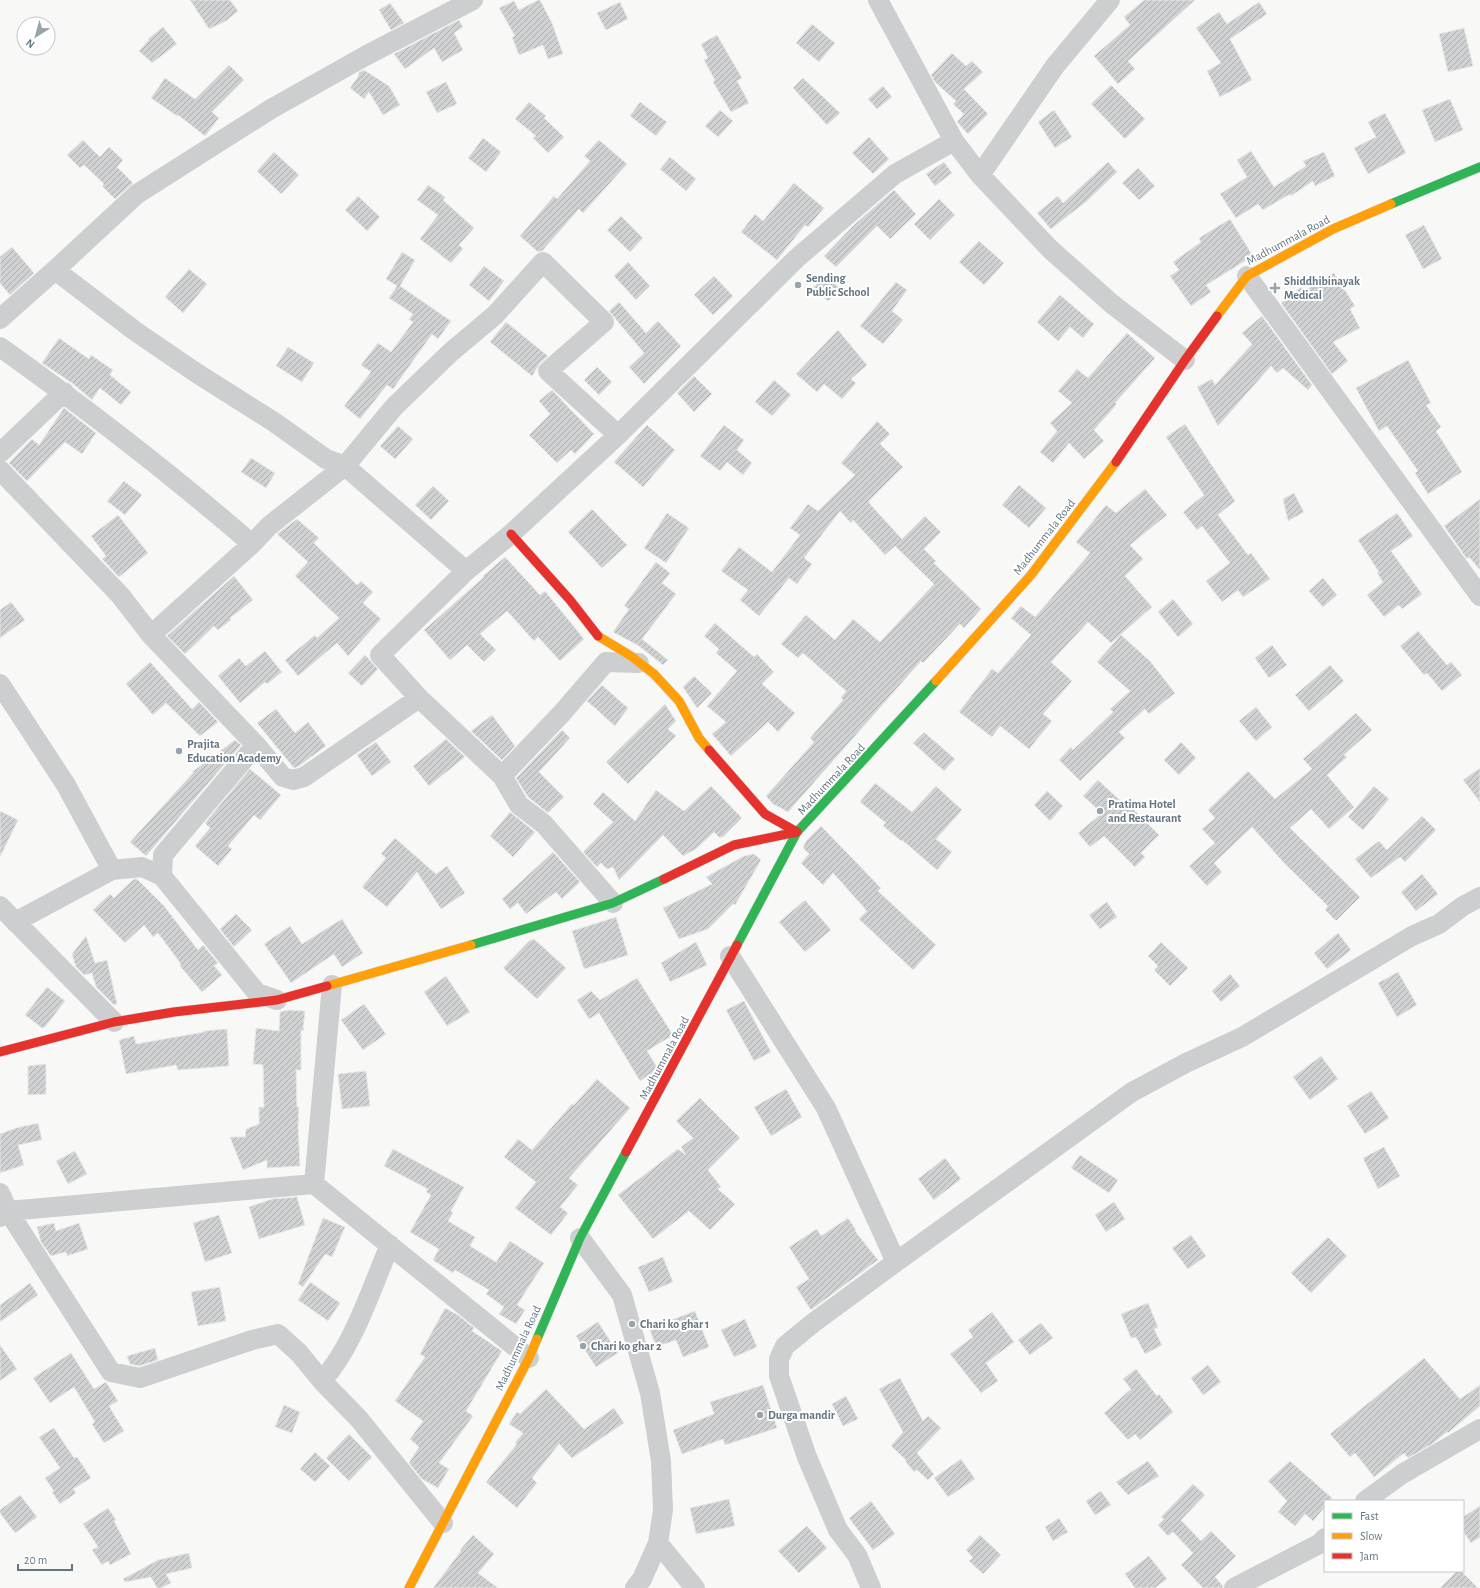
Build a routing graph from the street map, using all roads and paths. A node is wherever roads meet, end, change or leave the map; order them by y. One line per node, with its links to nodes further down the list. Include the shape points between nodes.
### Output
1 (473, 0): 7 (street, via 271,109 137,194)
2 (878, 0): 4 (street)
3 (1110, 0): 6 (street, via 1055,66)
4 (954, 141): 6 (street); 13 (street, via 895,174 797,258)
5 (1480, 167): 8 (street, Madhummala Road, via 1333,229)
6 (980, 175): 11 (street, via 1055,254 1112,304)
7 (55, 270): 9 (street); 15 (street, via 135,331 195,372 274,422 326,459)
8 (1247, 276): 11 (street, Madhummala Road); 20 (street)
9 (0, 319)
10 (0, 347): 12 (street)
11 (1185, 360): 27 (street, Madhummala Road, via 1108,474 1031,575)
12 (64, 392): 14 (street); 18 (street, via 190,490)
13 (618, 435): 15 (street, via 548,371 604,322 543,262 495,315 451,352 394,407); 17 (street)
14 (0, 453)
15 (345, 466): 18 (street, via 268,526); 19 (street)
16 (0, 470): 21 (street, via 120,595)
17 (511, 534): 19 (street); 22 (street, via 570,600 600,639)
18 (252, 544): 21 (street)
19 (466, 572): 24 (street, via 380,655)
20 (1480, 596)
21 (151, 635): 25 (street)
22 (639, 663): 26 (street, via 606,662); 27 (street, via 654,674 679,701 699,738 765,814)
23 (0, 684): 28 (street, via 66,785)
24 (419, 698): 25 (street, via 304,777 293,780 283,777); 26 (street)
25 (256, 745): 29 (street, via 163,855)
26 (502, 776): 31 (street, via 519,805 544,824)
27 (797, 832): 31 (street, via 734,845); 34 (street, Madhummala Road)
28 (112, 870): 29 (street, via 142,867); 33 (street)
29 (162, 876): 36 (street, via 257,993)
30 (1480, 897): 44 (street, via 1439,924 1412,936 1242,1037 1132,1092)
31 (613, 903): 35 (street)
32 (0, 906): 33 (street)
33 (15, 922): 37 (street)
34 (730, 956): 42 (street, Madhummala Road); 44 (street, via 826,1108)
35 (332, 985): 36 (street); 39 (street)
36 (277, 1000): 37 (street)
37 (114, 1022): 38 (street)
38 (0, 1052)
39 (314, 1184): 41 (street); 43 (street)
40 (0, 1192): 41 (street)
41 (4, 1214): 46 (street, via 111,1372 140,1378 252,1340 278,1334 299,1352)
42 (580, 1238): 45 (street, Madhummala Road); 51 (street, via 622,1295 650,1393 661,1461 663,1510)
43 (390, 1245): 45 (street); 46 (street, via 358,1320 334,1367)
44 (896, 1262): 55 (street, via 785,1346 779,1359 779,1376 807,1457 838,1530 857,1555)
45 (529, 1358): 49 (street, Madhummala Road)
46 (322, 1380): 49 (street, via 359,1419)
47 (1480, 1430): 48 (street, via 1402,1474)
48 (1366, 1500)
49 (443, 1523): 52 (street, Madhummala Road)
50 (1324, 1539): 56 (street, via 1319,1544)
51 (658, 1543): 53 (street, via 642,1579); 54 (street)
52 (409, 1588)
53 (635, 1588)
54 (695, 1588)
55 (871, 1588)
56 (1234, 1588)

